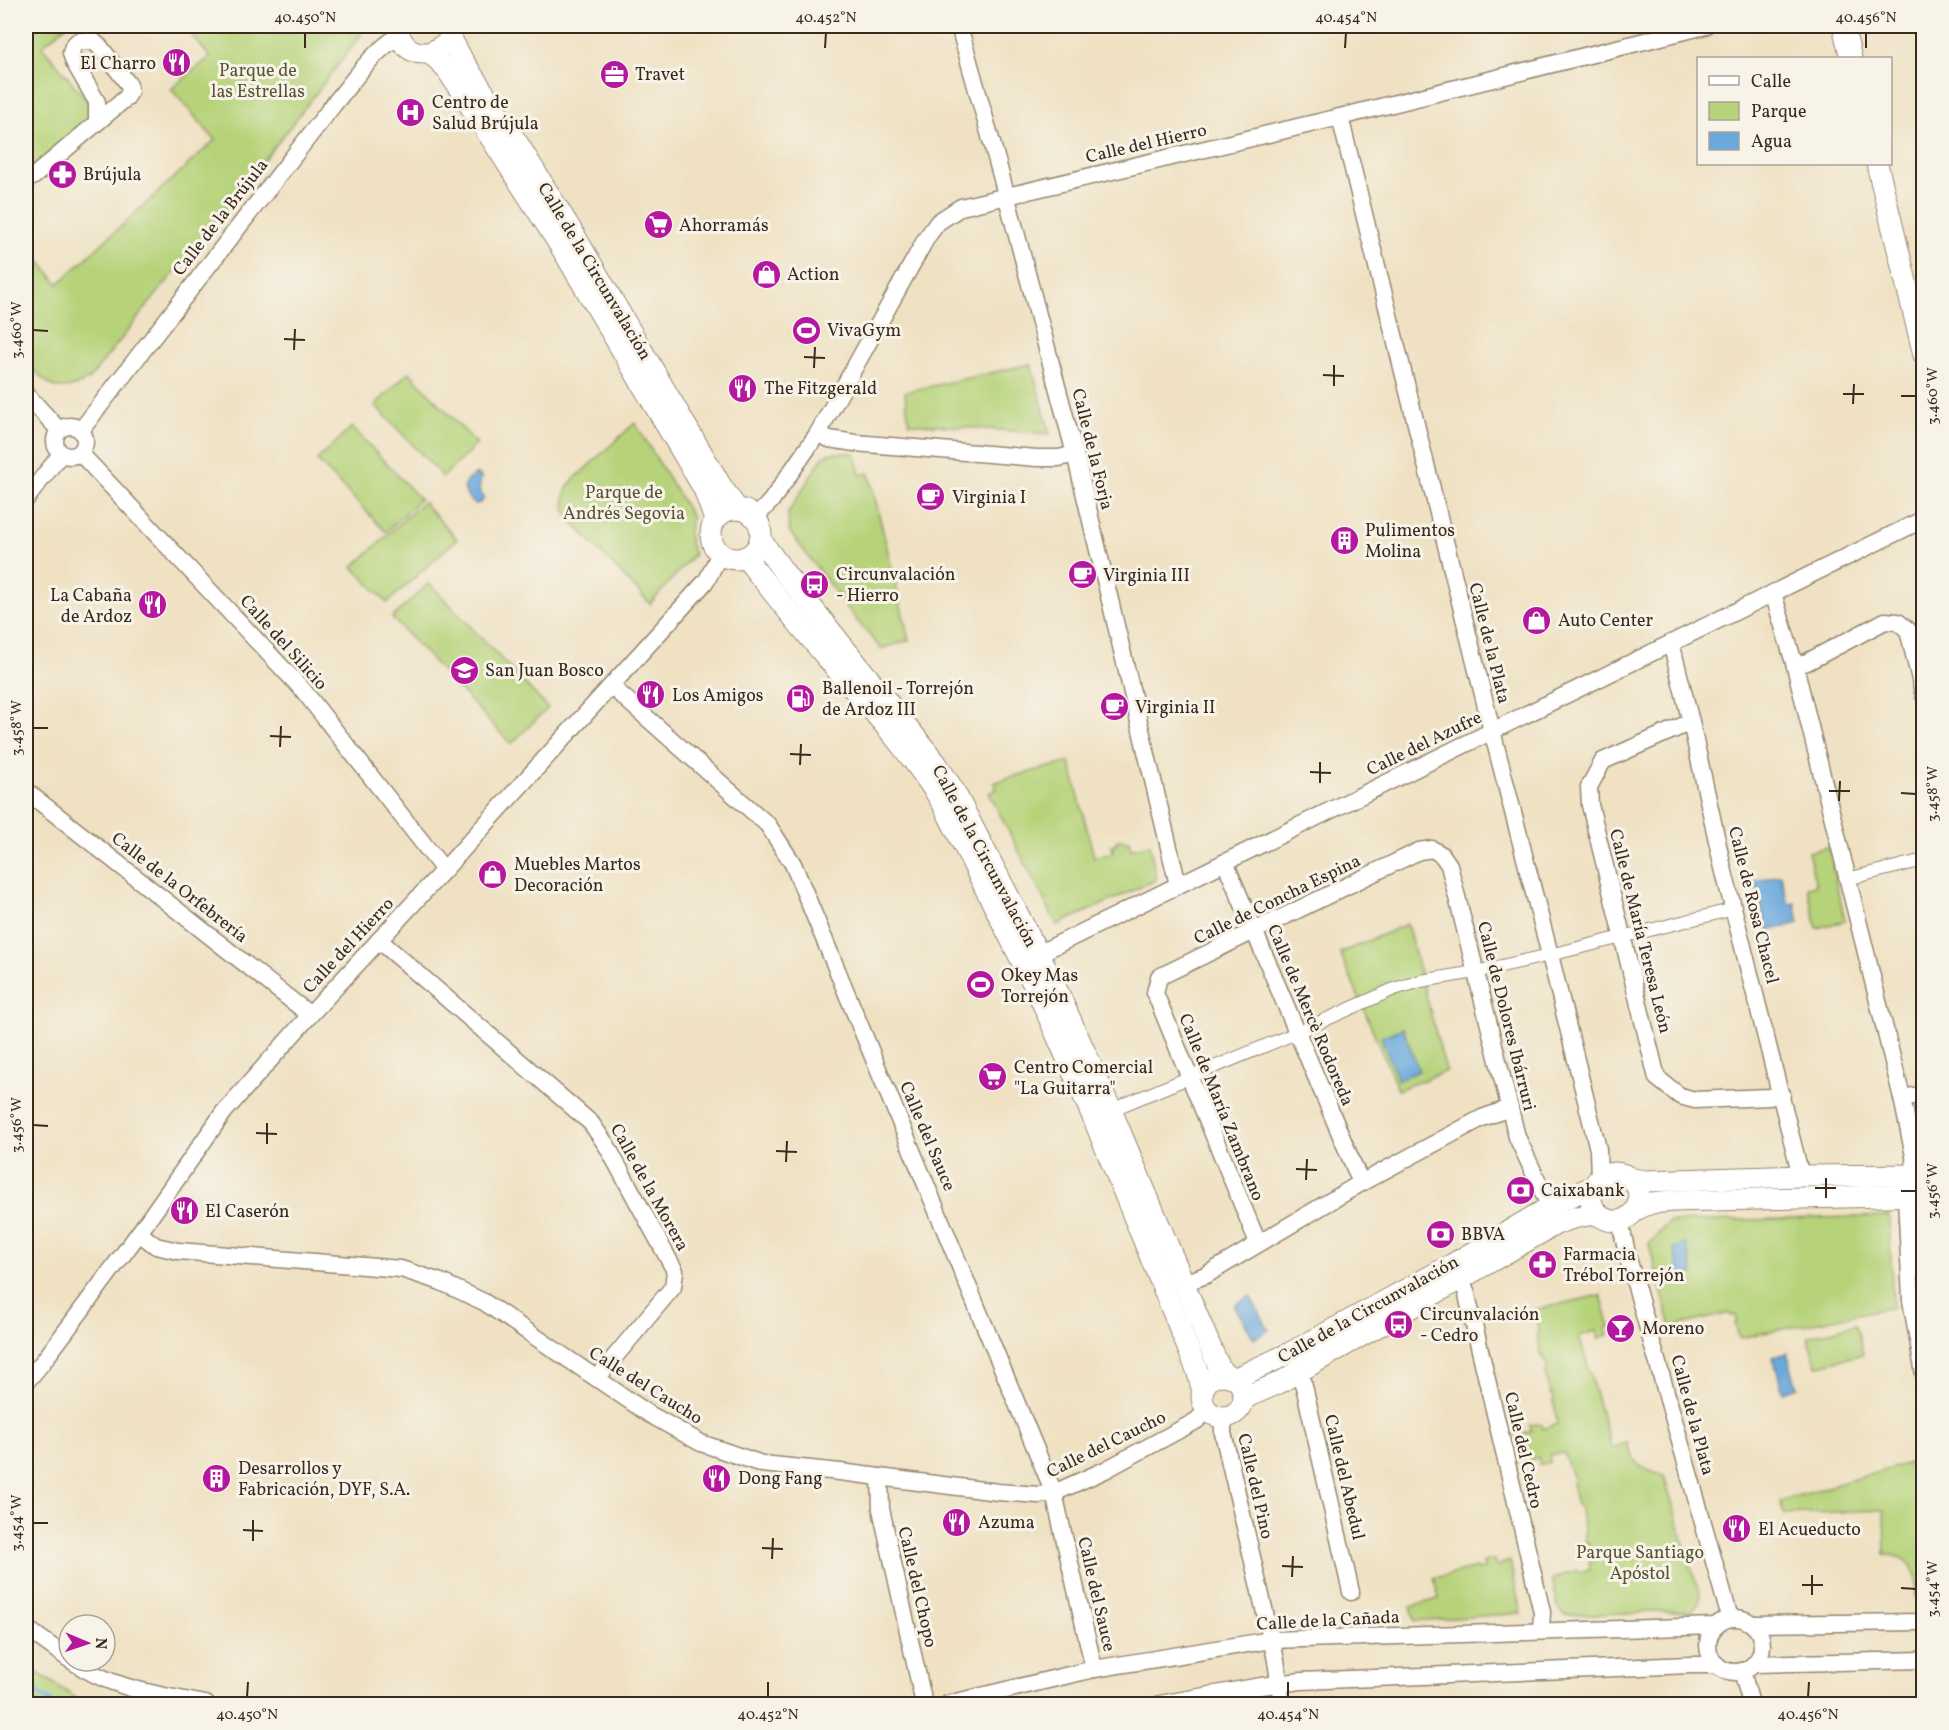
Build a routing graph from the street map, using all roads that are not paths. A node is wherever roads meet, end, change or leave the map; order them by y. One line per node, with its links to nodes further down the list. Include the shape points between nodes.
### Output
1 (959, 26): 12 (street, Calle de la Forja)
2 (1705, 26): 8 (street, Calle del Hierro)
3 (1843, 26): 7 (street)
4 (449, 30): 6 (street, via 441,47); 22 (street, Calle de la Circunvalación, via 463,61 576,238 721,486)
5 (399, 31): 6 (street, via 403,43 413,51); 16 (street, Calle de la Brújula, via 334,104)
6 (429, 53): 24 (street, Calle de la Circunvalación, via 448,71 561,247 704,489)
7 (1851, 57)
8 (1340, 117): 12 (street, Calle del Hierro); 34 (street, Calle de la Plata)
9 (98, 121): 9 (street, via 126,98 129,85 93,41 78,41 71,53 97,102); 11 (street)
10 (1877, 165): 13 (street)
11 (26, 180)
12 (1007, 195): 17 (street, Calle del Hierro, via 961,207 938,222 915,256); 20 (street, Calle de la Forja)
13 (1923, 355)
14 (26, 394): 15 (street)
15 (59, 430): 16 (street, via 74,426); 19 (street, via 55,437)
16 (81, 430): 18 (street, via 85,446)
17 (818, 433): 20 (street, via 855,443 1037,458); 22 (street, Calle del Hierro, via 771,501)
18 (80, 453): 19 (street); 39 (street, Calle del Silicio, via 303,690)
19 (61, 454): 21 (street)
20 (1075, 454): 41 (street, Calle de la Forja)
21 (26, 499)
22 (746, 513): 24 (street, via 724,512); 25 (street, via 761,530)
23 (1923, 519): 28 (street, Calle del Azufre)
24 (715, 520): 26 (street, via 711,537)
25 (760, 539): 27 (street, via 755,550); 46 (street, Calle de la Circunvalación, via 945,776)
26 (720, 553): 27 (street); 31 (street, Calle del Hierro, via 707,580)
27 (745, 557): 76 (street, Calle de la Circunvalación, via 896,738 943,804 1023,961 1093,1117)
28 (1773, 593): 29 (street, Calle del Azufre); 30 (street)
29 (1671, 643): 33 (street, Calle de Rosa Chacel); 34 (street, Calle del Azufre)
30 (1795, 666): 32 (street, via 1885,621 1898,621 1908,630); 40 (street)
31 (610, 686): 39 (street, Calle del Hierro); 80 (street, Calle del Sauce, via 768,825 793,864)
32 (1923, 696)
33 (1691, 722): 42 (street, Calle de Rosa Chacel); 44 (street, Calle de María Teresa León, via 1603,761 1589,787)
34 (1492, 731): 38 (street, Calle del Azufre); 47 (street, Calle de la Plata)
35 (26, 791): 50 (street, Calle de la Orfebrería)
36 (1419, 851): 43 (street, Calle de Concha Espina); 48 (street, Calle de Dolores Ibárruri, via 1432,849 1449,865)
37 (1923, 860): 40 (street)
38 (1225, 862): 41 (street, Calle del Azufre); 43 (street, Calle de Mercè Rodoreda)
39 (444, 870): 45 (street, Calle del Hierro)
40 (1847, 879): 55 (street)
41 (1178, 885): 46 (street, Calle del Azufre)
42 (1734, 909): 44 (street); 53 (street, Calle de Rosa Chacel)
43 (1255, 931): 49 (street, Calle de Concha Espina, via 1160,977); 51 (street, Calle de Mercè Rodoreda)
44 (1622, 937): 47 (street); 53 (street, Calle de María Teresa León, via 1657,1078 1680,1096 1695,1100)
45 (379, 940): 50 (street, Calle del Hierro); 74 (street, Calle de la Morera, via 591,1123 675,1271 673,1287)
46 (1038, 954): 57 (street, Calle de la Circunvalación)
47 (1550, 955): 48 (street); 61 (street, Calle de la Plata, via 1598,1149)
48 (1475, 972): 51 (street, via 1394,989); 56 (street, Calle de Dolores Ibárruri)
49 (1156, 985): 52 (street, Calle de María Zambrano, via 1155,993)
50 (310, 1015): 67 (street, Calle del Hierro, via 224,1112)
51 (1296, 1033): 52 (street); 62 (street, Calle de Mercè Rodoreda)
52 (1190, 1077): 57 (street); 68 (street, Calle de María Zambrano)
53 (1782, 1094): 59 (street, Calle de Rosa Chacel)
54 (1923, 1094): 55 (street)
55 (1902, 1098): 58 (street)
56 (1510, 1108): 62 (street, via 1482,1118); 64 (street, Calle de Dolores Ibárruri, via 1516,1137)
57 (1111, 1110): 70 (street, Calle de la Circunvalación)
58 (1919, 1175): 59 (street)
59 (1801, 1176): 60 (street, via 1645,1182)
60 (1632, 1179): 61 (street, via 1616,1173 1607,1174); 66 (street, via 1640,1198)
61 (1596, 1183): 64 (street, Calle de la Circunvalación); 65 (street, via 1591,1196)
62 (1361, 1184): 68 (street)
63 (1915, 1196): 66 (street, via 1673,1201 1651,1203); 72 (street, via 1911,1300)
64 (1550, 1207): 73 (street, Calle de la Circunvalación, via 1280,1358)
65 (1598, 1214): 66 (street, via 1605,1219); 69 (street, Calle de la Circunvalación, via 1556,1224)
66 (1628, 1215): 82 (street, Calle de la Plata, via 1628,1258 1729,1609)
67 (139, 1233): 74 (street, Calle del Caucho, via 156,1246 178,1251 401,1269 484,1302); 75 (street, Calle del Hierro)
68 (1258, 1243): 70 (street, via 1206,1275)
69 (1461, 1279): 71 (street, Calle de la Circunvalación); 86 (street, Calle del Cedro, via 1542,1611)
70 (1184, 1283): 73 (street, Calle de la Circunvalación, via 1215,1358)
71 (1298, 1372): 77 (street, Calle de la Circunvalación); 81 (street, Calle del Abedul)
72 (1923, 1374)
73 (1229, 1376): 76 (street, via 1214,1376); 77 (street, via 1242,1387)
74 (597, 1378): 79 (street, Calle del Caucho, via 701,1443 762,1464)
75 (26, 1382)
76 (1202, 1388): 78 (street, via 1201,1398)
77 (1244, 1398): 78 (street, via 1241,1408 1233,1414)
78 (1215, 1414): 80 (street, Calle del Caucho); 87 (street, Calle del Pino, via 1223,1433)
79 (880, 1477): 80 (street, Calle del Caucho, via 998,1492); 96 (street, Calle del Chopo, via 881,1509)
80 (1054, 1493): 92 (street, Calle del Sauce)
81 (1351, 1592)
82 (1723, 1622): 84 (street, via 1746,1620); 86 (street, Calle de la Cañada); 90 (street, via 1709,1638 1708,1646)
83 (1923, 1622): 84 (street)
84 (1753, 1624): 91 (street, via 1759,1631 1762,1648 1760,1657)
85 (26, 1628): 88 (street)
86 (1542, 1631): 87 (street, Calle de la Cañada)
87 (1271, 1640): 92 (street, Calle de la Cañada); 94 (street, Calle del Pino)
88 (57, 1651)
89 (1923, 1660): 91 (street)
90 (1718, 1665): 91 (street, via 1734,1672); 94 (street)
91 (1748, 1668): 100 (street)
92 (1094, 1670): 97 (street, Calle de la Cañada)
93 (92, 1673): 95 (street, via 130,1690)
94 (1279, 1684): 98 (street); 99 (street, Calle del Pino)
95 (206, 1704)
96 (924, 1704)
97 (948, 1704)
98 (1160, 1704)
99 (1282, 1704)
100 (1751, 1704)

